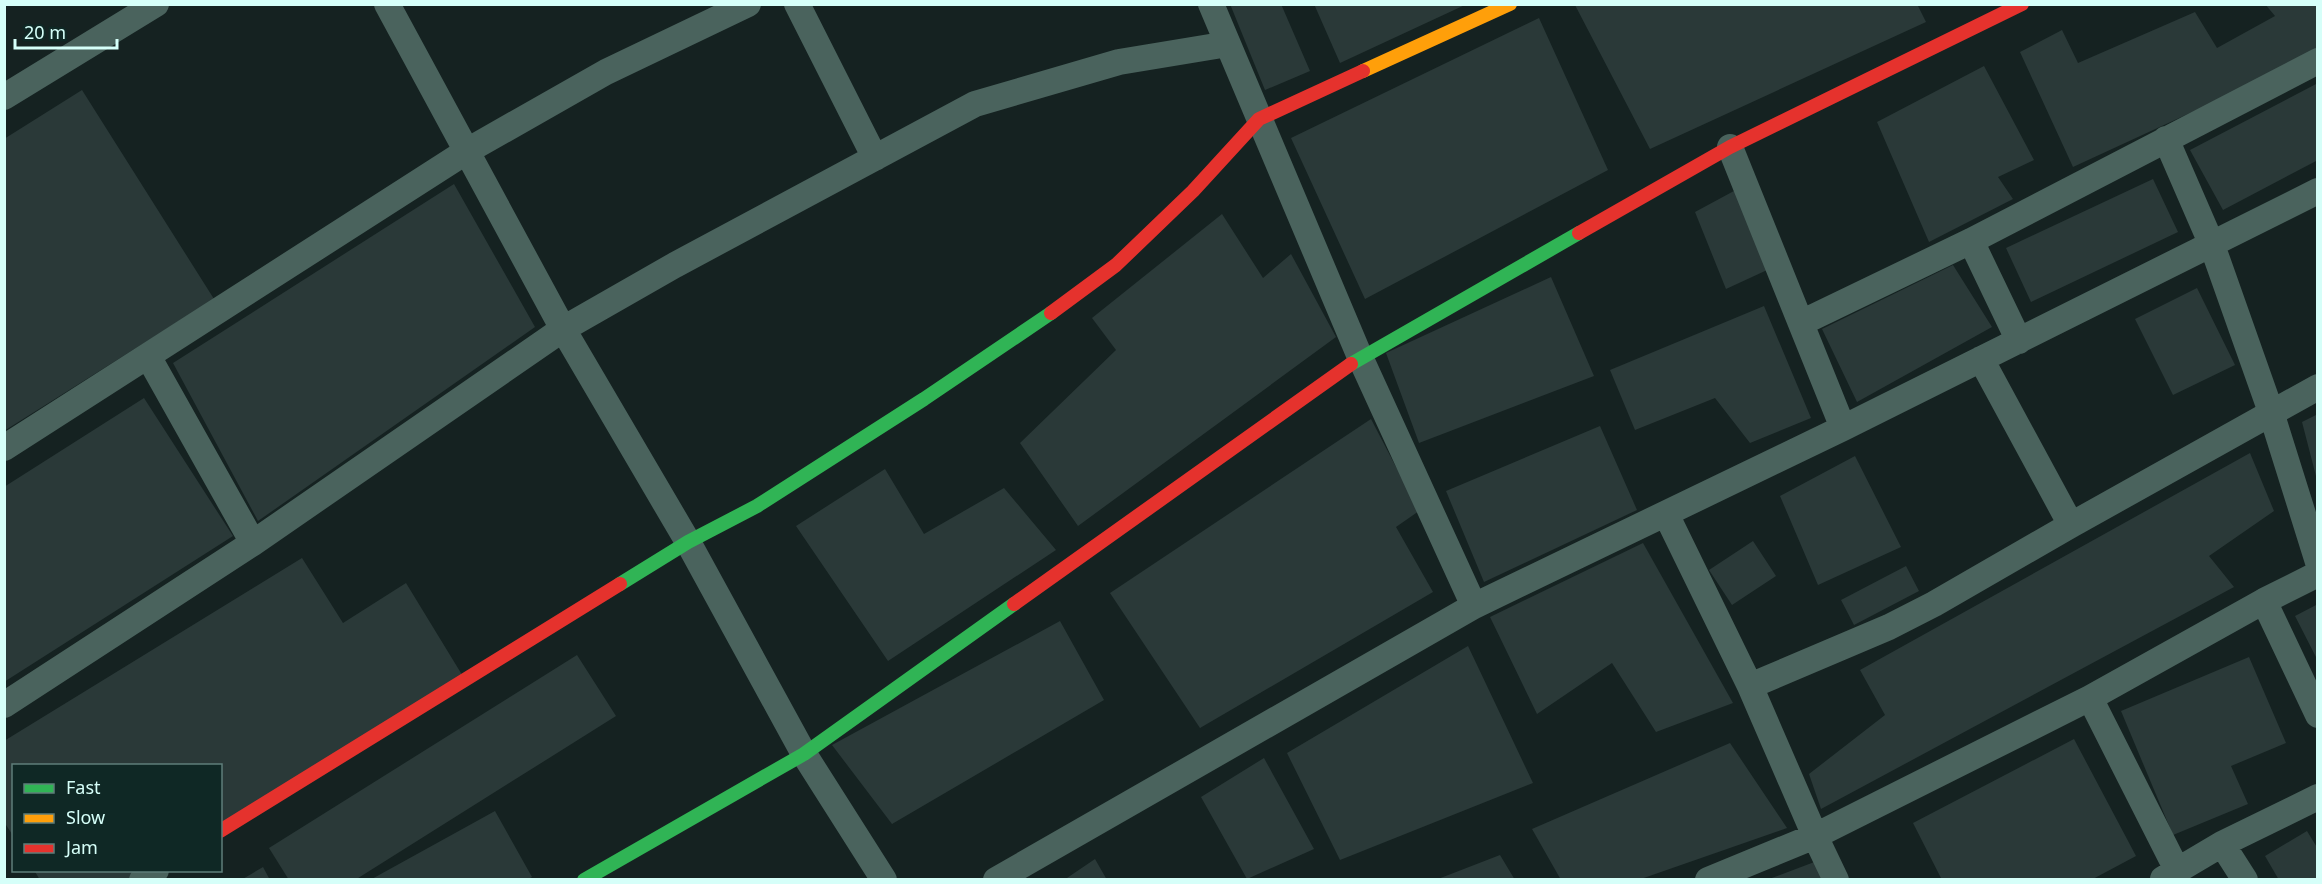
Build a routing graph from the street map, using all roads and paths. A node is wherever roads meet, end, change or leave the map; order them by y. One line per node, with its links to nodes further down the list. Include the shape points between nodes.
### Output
1 (156, 4): 10 (street)
2 (387, 4): 14 (street)
3 (748, 4): 14 (street, via 606,72)
4 (797, 4): 15 (street)
5 (1211, 4): 8 (street)
6 (1510, 4): 11 (street)
7 (2022, 4): 13 (street)
8 (1228, 44): 11 (street); 15 (street, via 1119,62 975,104)
9 (2318, 61): 12 (street)
10 (4, 97)
11 (1259, 119): 23 (street); 31 (street, via 1193,191 1116,265 924,399 756,506)
12 (2166, 139): 17 (street); 18 (street)
13 (1730, 147): 19 (street); 23 (street)
14 (467, 152): 20 (street); 22 (street)
15 (875, 158): 20 (street)
16 (2318, 192): 18 (street)
17 (1971, 241): 19 (street); 21 (street)
18 (2212, 245): 21 (street); 26 (street)
19 (1801, 323): 27 (street)
20 (562, 329): 31 (street); 32 (street)
21 (2019, 341): 24 (street)
22 (148, 356): 28 (street); 32 (street)
23 (1360, 357): 36 (street); 41 (street)
24 (1981, 359): 27 (street); 30 (street)
25 (2318, 387): 26 (street)
26 (2271, 412): 30 (street); 33 (street)
27 (1843, 428): 29 (street)
28 (4, 448)
29 (1666, 514): 36 (street); 37 (street)
30 (2071, 525): 37 (street, via 1889,627)
31 (688, 542): 41 (street); 43 (street)
32 (253, 543): 39 (street)
33 (2318, 562)
34 (2318, 574): 35 (street)
35 (2264, 601): 38 (street); 40 (street)
36 (1474, 606): 49 (street)
37 (1750, 686): 44 (street)
38 (2090, 698): 44 (street); 46 (street)
39 (4, 705)
40 (2318, 715)
41 (804, 754): 47 (street); 48 (street)
42 (2318, 797): 45 (street)
43 (222, 830)
44 (1815, 836): 50 (street); 51 (street)
45 (2222, 844): 46 (street); 52 (street)
46 (2170, 876)
47 (584, 879)
48 (884, 879)
49 (996, 879)
50 (1708, 879)
51 (1836, 879)
52 (2245, 879)

